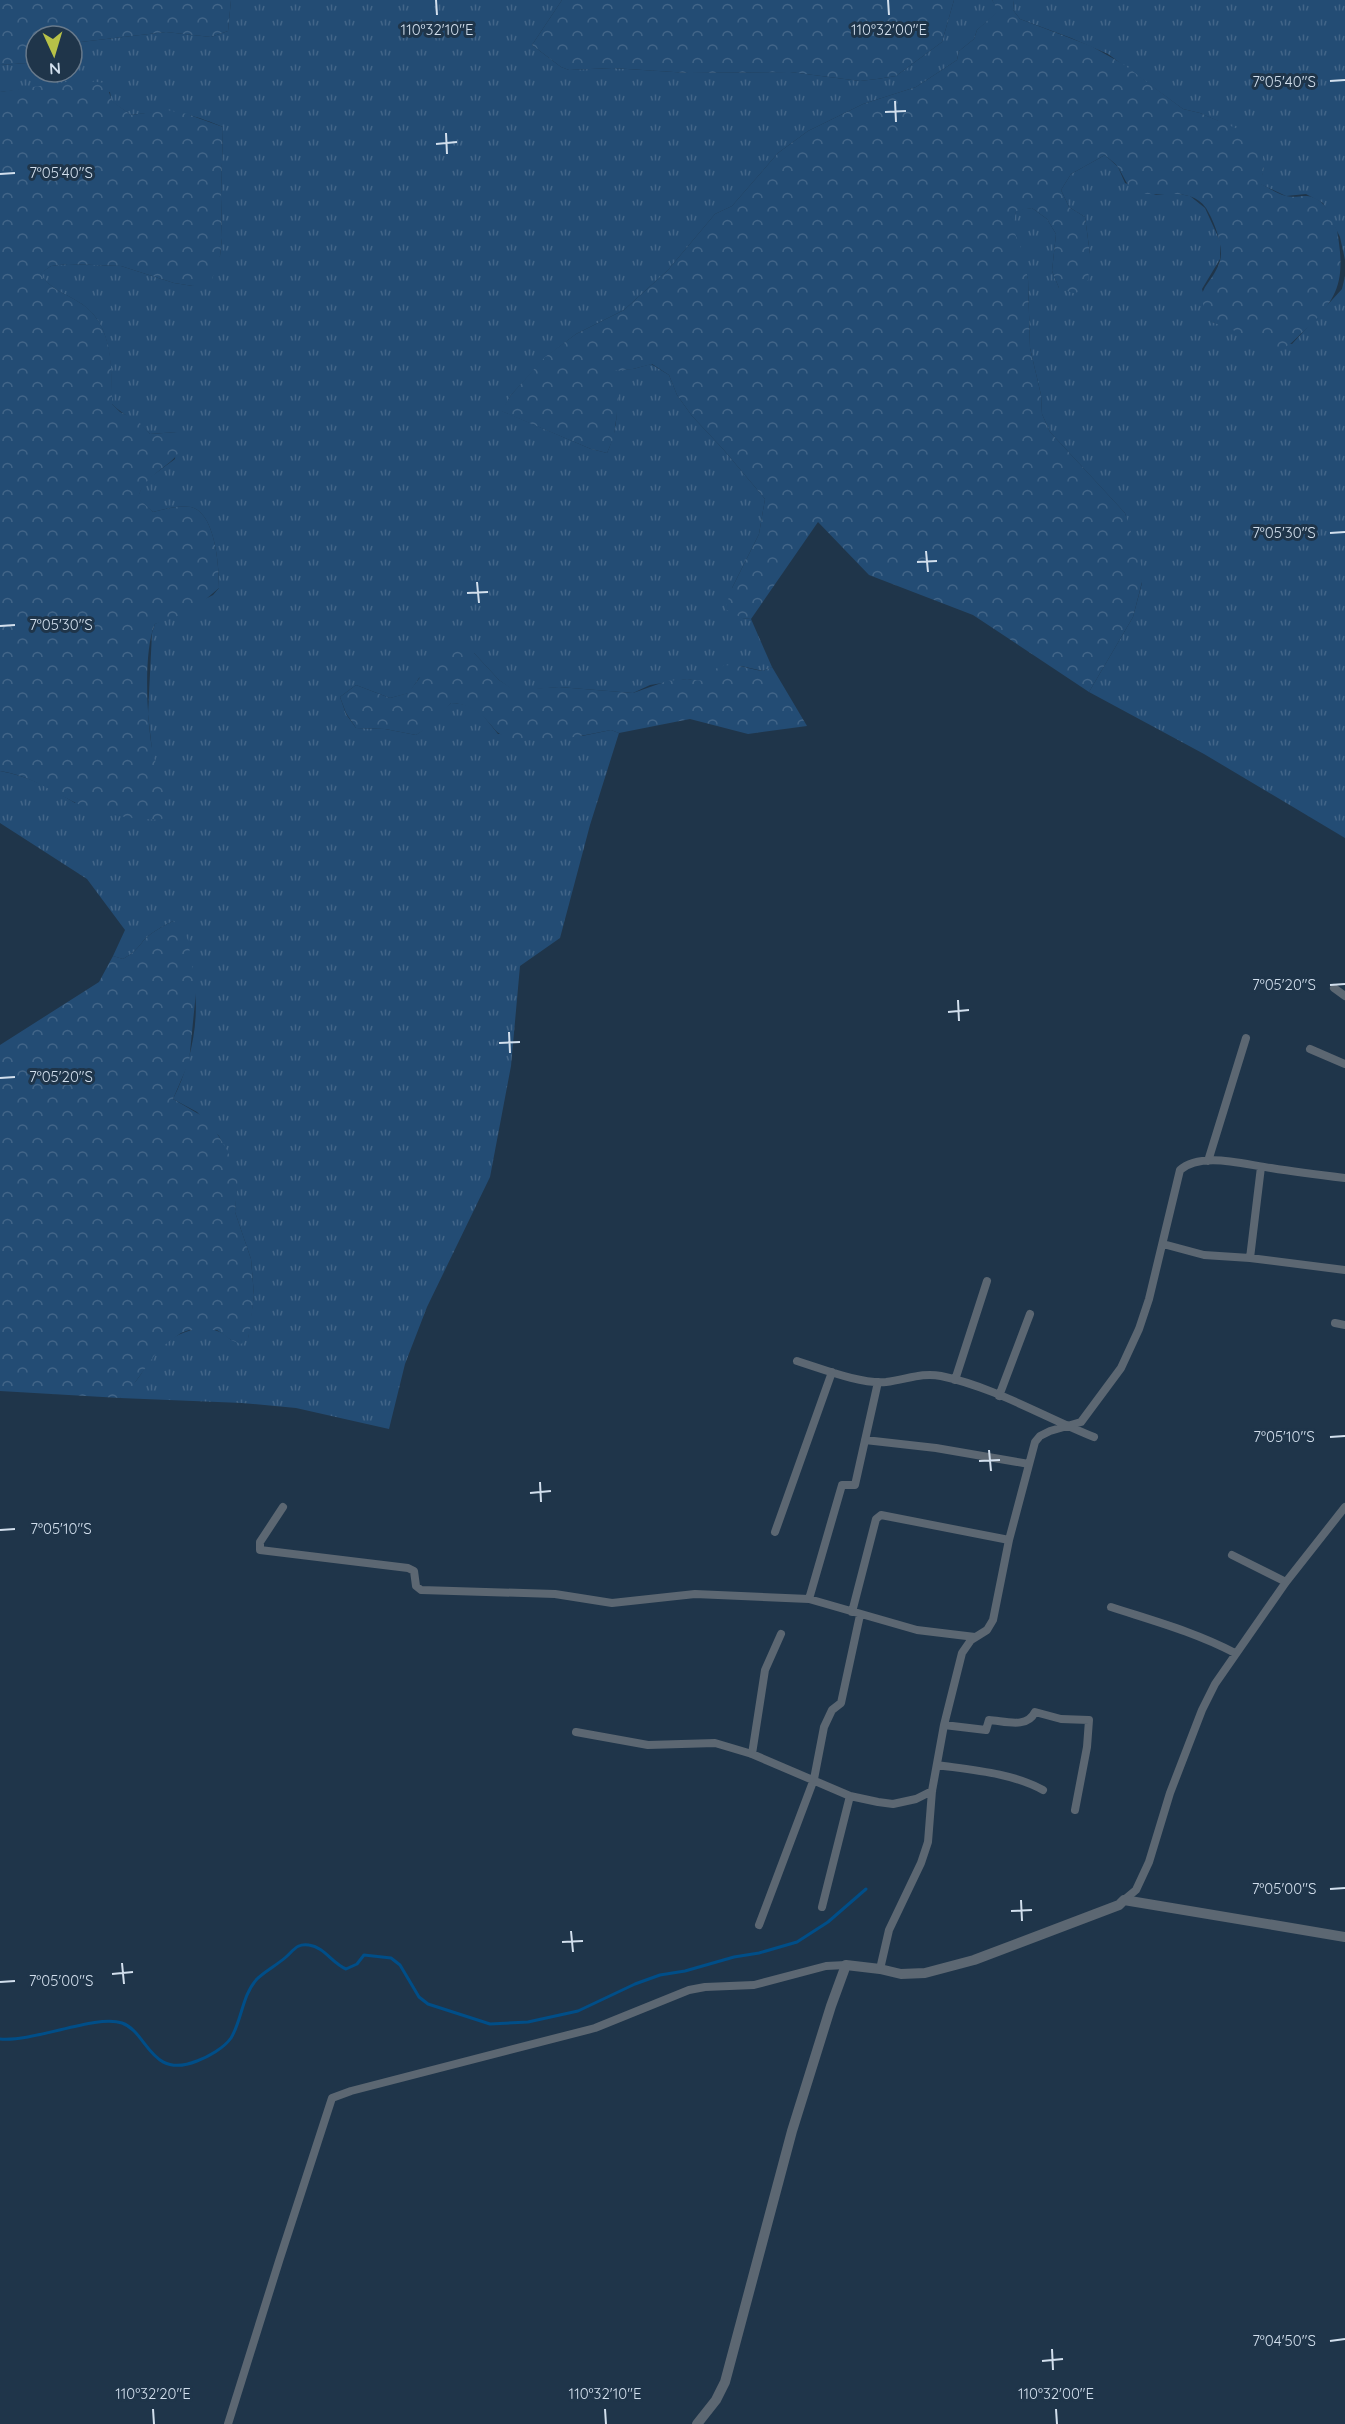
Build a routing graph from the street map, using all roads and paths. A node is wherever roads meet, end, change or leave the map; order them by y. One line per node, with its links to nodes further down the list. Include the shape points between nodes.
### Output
1 (1334, 988): 2 (street)
2 (1345, 996)
3 (1246, 1038): 6 (street)
4 (1310, 1049): 5 (street)
5 (1345, 1064)
6 (1208, 1161): 7 (street); 9 (street, via 1180,1170)
7 (1261, 1167): 8 (street); 10 (street)
8 (1345, 1178)
9 (1163, 1244): 10 (street, via 1204,1256); 21 (street, via 1139,1329 1121,1368 1085,1419)
10 (1250, 1258): 11 (street)
11 (1345, 1270)
12 (987, 1281): 18 (street)
13 (1030, 1314): 20 (street)
14 (1335, 1323): 15 (street)
15 (1345, 1325)
16 (797, 1361): 17 (street)
17 (832, 1372): 19 (street); 27 (street)
18 (955, 1380): 19 (street, via 927,1374); 20 (street)
19 (878, 1382): 23 (street)
20 (999, 1396): 21 (street)
21 (1066, 1426): 22 (street); 24 (street, via 1040,1436)
22 (1094, 1437)
23 (865, 1440): 24 (street); 31 (street, via 855,1485 842,1485)
24 (1029, 1464): 28 (street)
25 (283, 1507): 31 (street, via 260,1542 260,1550 408,1568 414,1571 416,1586 421,1590 555,1594 612,1603 695,1594)
26 (1345, 1507): 30 (street)
27 (775, 1532)
28 (1009, 1540): 33 (street, via 887,1511 876,1520); 35 (street, via 993,1620 987,1630)
29 (1232, 1555): 30 (street)
30 (1286, 1582): 36 (street)
31 (808, 1599): 33 (street)
32 (1111, 1607): 36 (street, via 1188,1631)
33 (856, 1614): 35 (street, via 917,1630); 41 (street, via 844,1693 824,1727)
34 (781, 1634): 39 (street, via 765,1670)
35 (975, 1637): 37 (street, via 962,1653)
36 (1235, 1653): 46 (street, via 1202,1710 1170,1793 1149,1863 1136,1890)
37 (944, 1725): 40 (street); 45 (street, via 986,1730 989,1720 1024,1724 1035,1712 1061,1719 1089,1720 1088,1747)
38 (576, 1732): 39 (street, via 648,1745 715,1743)
39 (752, 1754): 41 (street)
40 (937, 1765): 42 (street, via 1004,1776); 43 (street)
41 (814, 1779): 44 (street); 48 (street)
42 (1043, 1790)
43 (932, 1791): 44 (street, via 894,1804); 51 (street, via 928,1842 889,1930)
44 (850, 1796): 47 (street)
45 (1075, 1810)
46 (1124, 1900): 49 (street); 51 (street, via 974,1960 925,1974)
47 (822, 1907)
48 (759, 1925)
49 (1345, 1937)
50 (846, 1965): 51 (street); 52 (street, via 826,1966 747,1986 689,1990 595,2028 332,2098); 53 (street, via 792,2132 725,2382)
51 (880, 1969)
52 (228, 2424)
53 (698, 2424)

